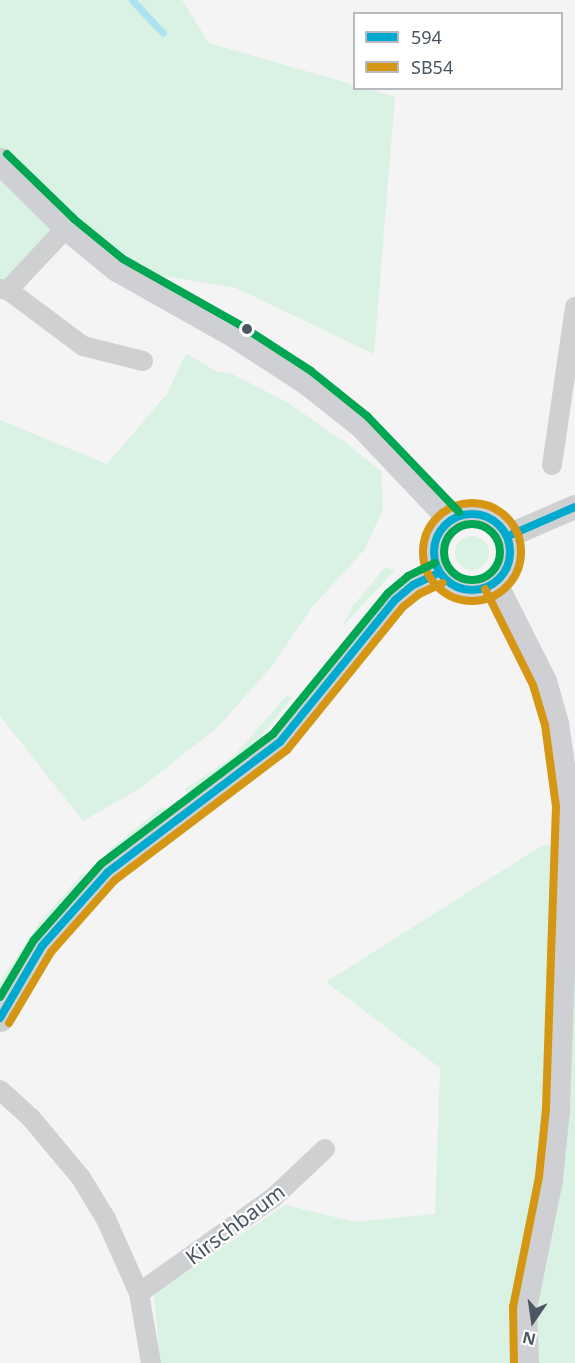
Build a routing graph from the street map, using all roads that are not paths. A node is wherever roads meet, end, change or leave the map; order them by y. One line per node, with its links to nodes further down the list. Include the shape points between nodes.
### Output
1 (0, 161): 2 (main road)
2 (67, 227): 3 (street); 8 (main road, via 117,268 234,334 304,380 361,424)
3 (4, 290): 5 (street, via 83,346)
4 (575, 307): 6 (street)
5 (143, 361)
6 (552, 465)
7 (575, 507): 9 (street)
8 (451, 519): 9 (main road, via 463,514 489,517); 10 (main road, via 438,533 433,551)
9 (508, 536): 11 (main road, via 509,563)
10 (439, 573): 11 (main road, via 463,589 479,590); 12 (main road, via 413,585 395,600 280,741 108,872 42,946)
11 (494, 584): 17 (main road, via 543,681 555,723 567,805 556,1110 549,1179 523,1308)
12 (0, 1018)
13 (0, 1090): 15 (street, via 31,1118 81,1178 127,1260)
14 (325, 1149): 15 (street, Kirschbaum, via 274,1197)
15 (139, 1293): 16 (street)
16 (150, 1363)
17 (525, 1363)

